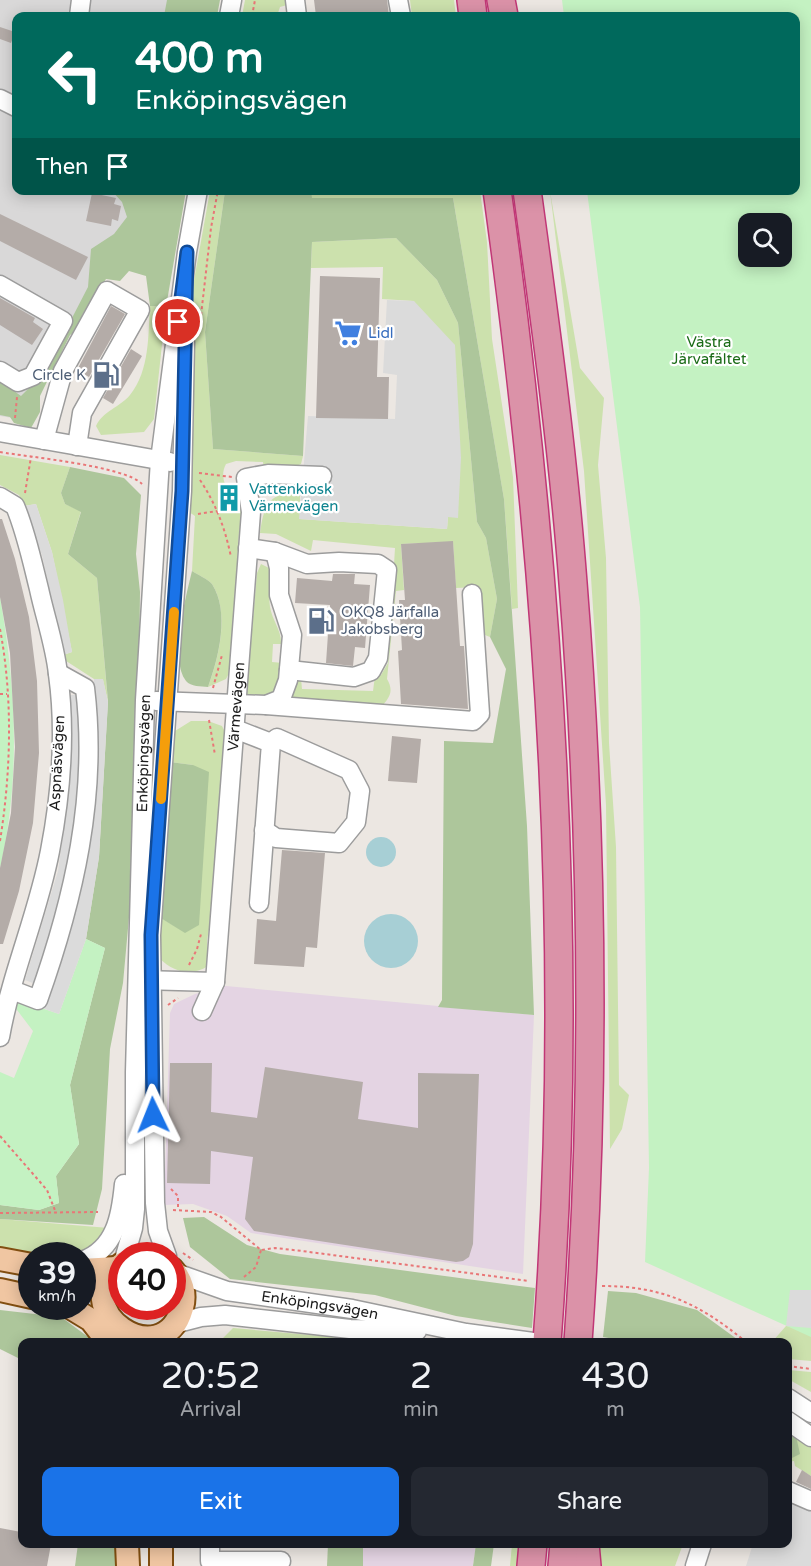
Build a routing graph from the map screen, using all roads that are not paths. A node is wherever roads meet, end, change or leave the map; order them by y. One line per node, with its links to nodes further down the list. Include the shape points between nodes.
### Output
1 (197, 195): 4 (street, Enköpingsvägen)
2 (498, 195): 53 (highway, via 531,465 555,799 557,1111)
3 (528, 195): 49 (highway, via 557,413 586,798 588,1114)
4 (187, 252): 10 (street, Enköpingsvägen); 11 (street, Enköpingsvägen)
5 (0, 285): 6 (street, via 63,321 33,376 18,382)
6 (0, 371)
7 (7, 427): 8 (street)
8 (44, 440): 9 (street); 9 (street, via 63,371 107,291 140,310 82,413)
9 (77, 446): 10 (street)
10 (160, 460): 11 (street); 19 (street, Enköpingsvägen)
11 (191, 469): 20 (street, Enköpingsvägen, via 182,491)
12 (322, 476): 14 (street, Värmevägen, via 268,474 246,478 251,512)
13 (7, 501): 18 (street, Aspnäsvägen, via 31,555)
14 (248, 548): 15 (street); 21 (street, Värmevägen)
15 (275, 552): 17 (street, via 279,595 292,635); 17 (street, via 307,564 378,564 387,570 378,658 371,672 354,677)
16 (471, 594): 22 (street, via 480,714 473,722)
17 (289, 670): 22 (street, via 281,699)
18 (58, 673): 29 (street, Aspnäsvägen, via 59,783 50,851); 29 (street, via 85,688 90,724 87,796 77,869 62,934 38,1000)
19 (145, 700): 20 (street); 27 (street, Enköpingsvägen)
20 (168, 701): 21 (street); 27 (street, Enköpingsvägen, via 151,935)
21 (237, 704): 22 (street); 23 (street, Värmevägen)
22 (266, 705)
23 (235, 729): 24 (street); 28 (street, Värmevägen)
24 (271, 743): 25 (street); 25 (street, via 277,738 349,771 360,791 357,822 339,843 276,838)
25 (264, 830): 26 (street)
26 (259, 903)
27 (144, 980): 28 (street); 32 (street, Enköpingsvägen); 34 (street, Enköpingsvägen, via 155,1203 158,1231)
28 (215, 982): 30 (street, Värmevägen)
29 (12, 990): 31 (street, Aspnäsvägen)
30 (202, 1011)
31 (0, 1036)
32 (135, 1072): 33 (street, Enköpingsvägen, via 135,1209); 35 (street, via 122,1208 116,1230)
33 (128, 1242)
34 (164, 1242)
35 (96, 1252)
36 (0, 1259): 37 (main road)
37 (18, 1262)
38 (186, 1269): 48 (street, Enköpingsvägen, via 227,1291 352,1309)
39 (108, 1283): 45 (main road)
40 (0, 1284): 41 (main road)
41 (18, 1286)
42 (0, 1290): 43 (main road)
43 (18, 1294)
44 (96, 1305): 45 (main road)
45 (106, 1310): 51 (main road)
46 (91, 1320): 50 (main road)
47 (168, 1332): 48 (street, Enköpingsvägen, via 201,1317 225,1315 350,1329); 52 (main road)
48 (466, 1333): 53 (street, Enköpingsvägen)
49 (578, 1337)
50 (117, 1338)
51 (119, 1338)
52 (142, 1338)
53 (543, 1338)
54 (792, 1401): 55 (street)
55 (811, 1413)
56 (792, 1424): 57 (street)
57 (811, 1437)
58 (792, 1493): 59 (street)
59 (811, 1501)
60 (127, 1548): 68 (main road)
61 (161, 1548): 69 (main road)
62 (210, 1548): 67 (street, via 210,1561)
63 (533, 1548): 70 (highway)
64 (564, 1548): 71 (highway)
65 (585, 1548): 72 (highway)
66 (701, 1548): 73 (street)
67 (281, 1560)
68 (128, 1566)
69 (161, 1566)
70 (531, 1566)
71 (562, 1566)
72 (587, 1566)
73 (695, 1566)

